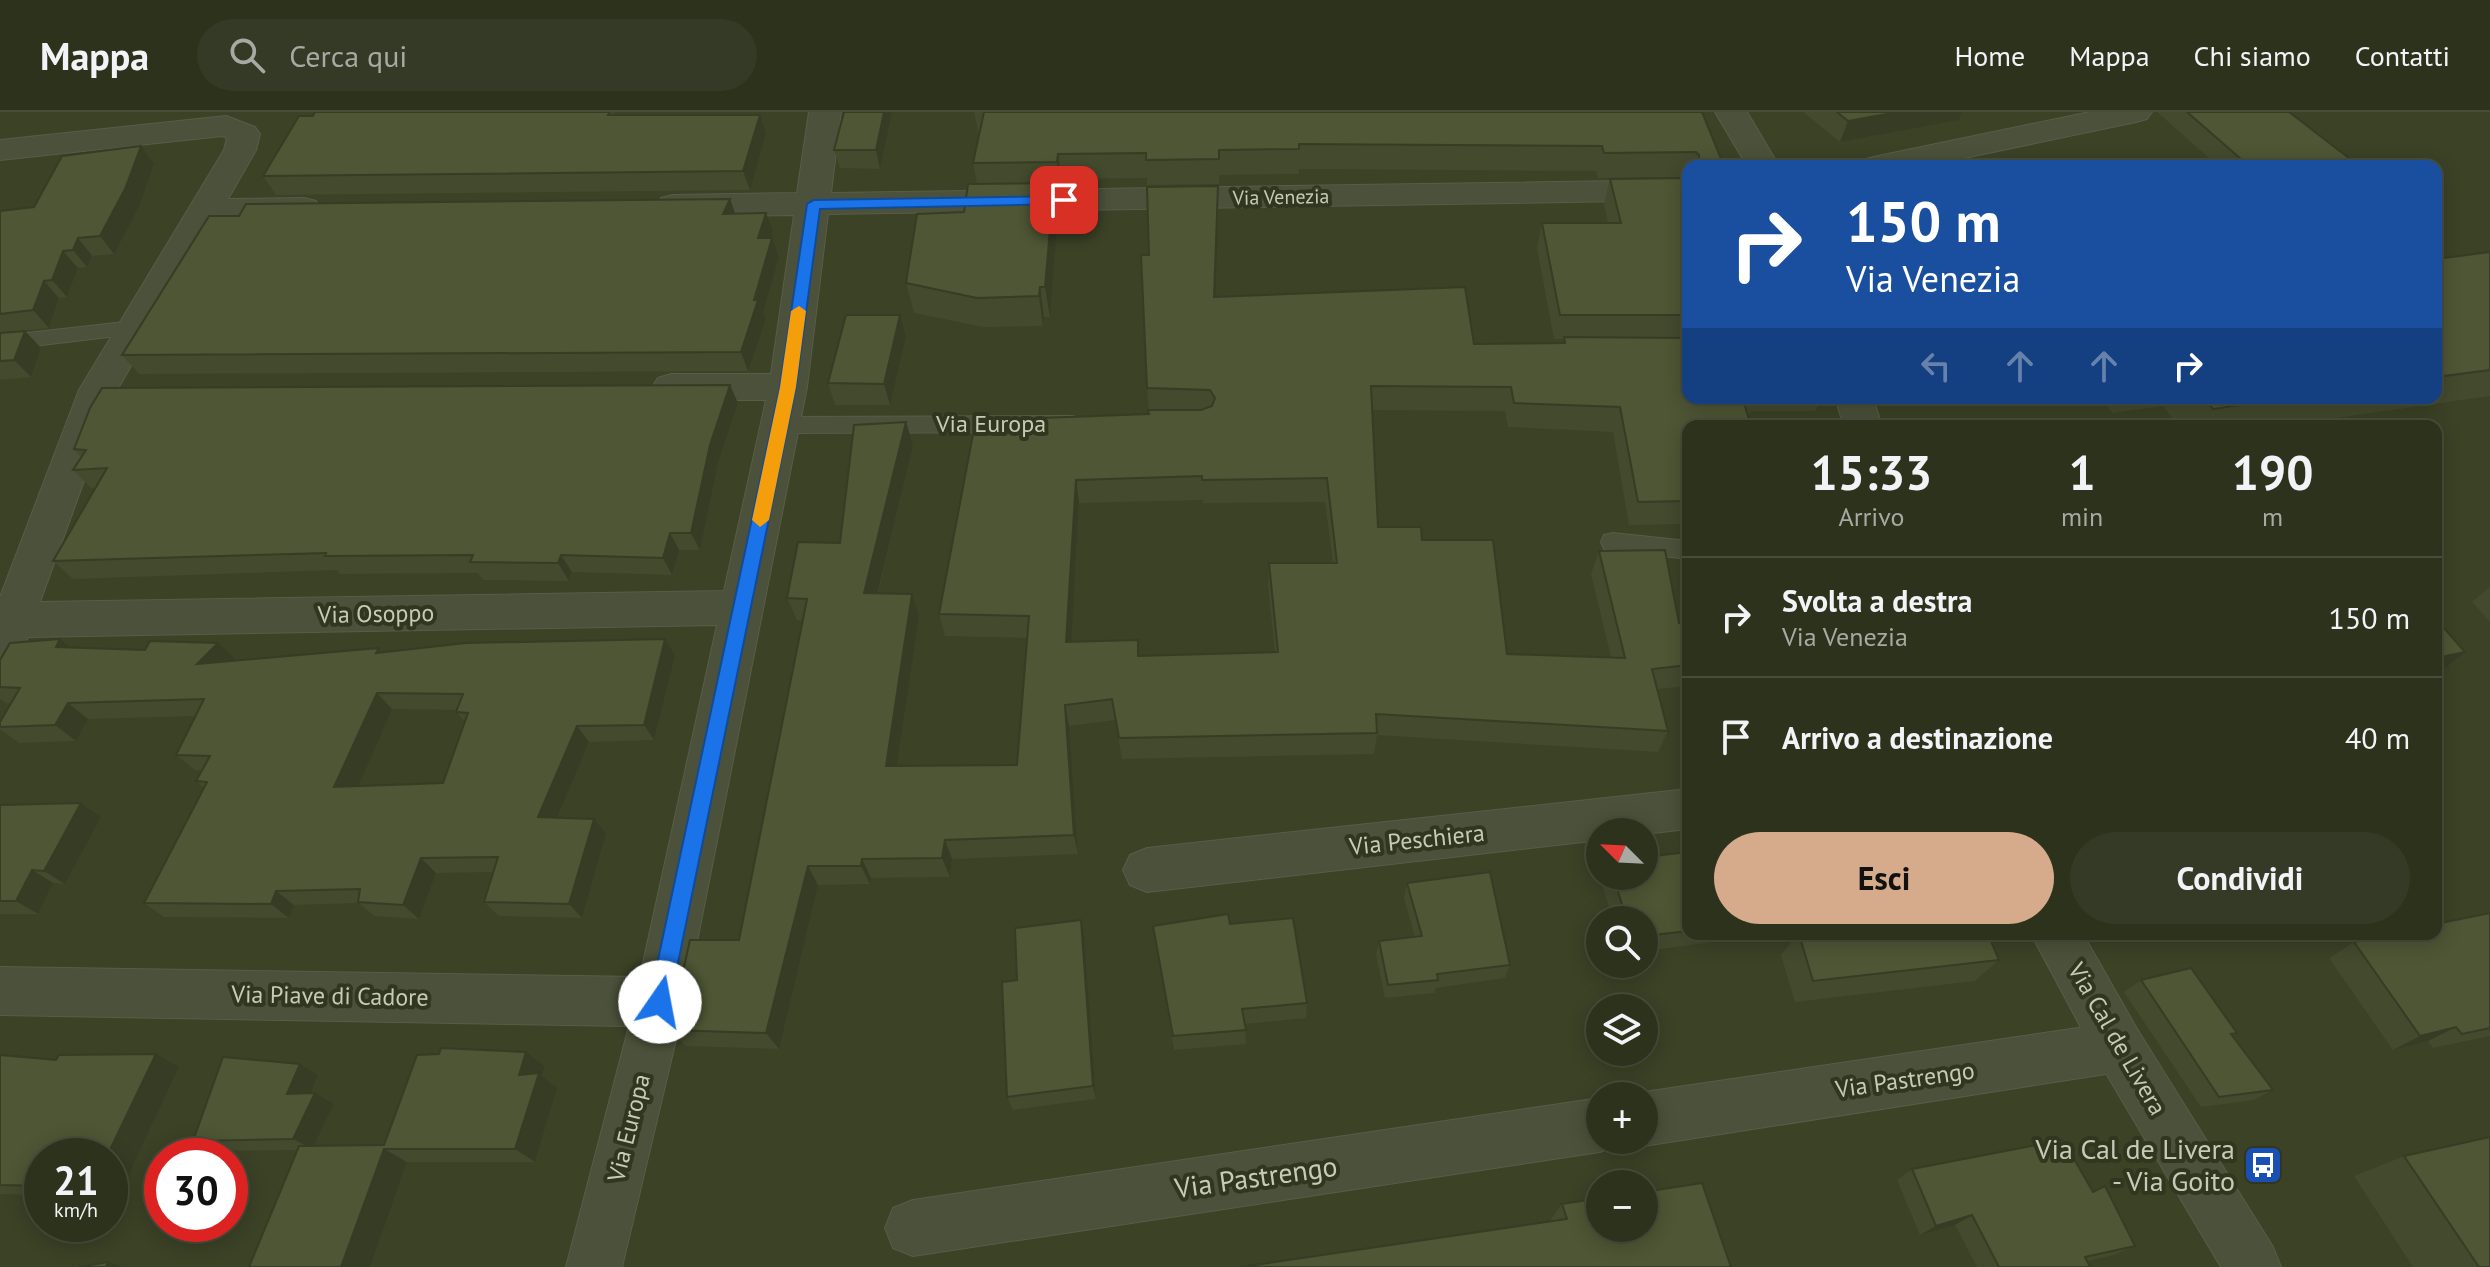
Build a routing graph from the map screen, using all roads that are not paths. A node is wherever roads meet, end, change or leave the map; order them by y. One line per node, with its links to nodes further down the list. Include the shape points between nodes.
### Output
1 (825, 112): 8 (street, Via Europa)
2 (1731, 112): 5 (street)
3 (2136, 112): 6 (street)
4 (0, 150): 11 (street, via 226,126 244,134 240,150)
5 (1759, 160)
6 (1907, 160)
7 (1682, 190): 8 (street, Via Venezia)
8 (814, 204): 9 (street, Via Venezia); 17 (street, Via Europa)
9 (641, 206)
10 (328, 209): 11 (street)
11 (202, 210): 12 (street)
12 (134, 328): 13 (lane); 15 (street)
13 (0, 343)
14 (633, 387): 17 (street)
15 (98, 390): 16 (street); 22 (street)
16 (145, 390)
17 (784, 406): 18 (lane, Via Europa); 21 (street, Via Europa)
18 (1093, 424)
19 (1613, 542): 20 (lane)
20 (1682, 549)
21 (742, 608): 22 (street, Via Osoppo); 27 (street, Via Europa)
22 (6, 637)
23 (1682, 810): 24 (street, Via Peschiera)
24 (1147, 870)
25 (2059, 940): 28 (street, Via Cal de Livera)
26 (0, 991): 27 (street, Via Piave di Cadore)
27 (660, 1002): 32 (street, Via Europa)
28 (2119, 1047): 29 (street, Via Pastrengo); 33 (street, Via Cal de Livera)
29 (1658, 1117)
30 (1586, 1127): 31 (street, Via Pastrengo)
31 (913, 1228)
32 (594, 1267)
33 (2253, 1267)

